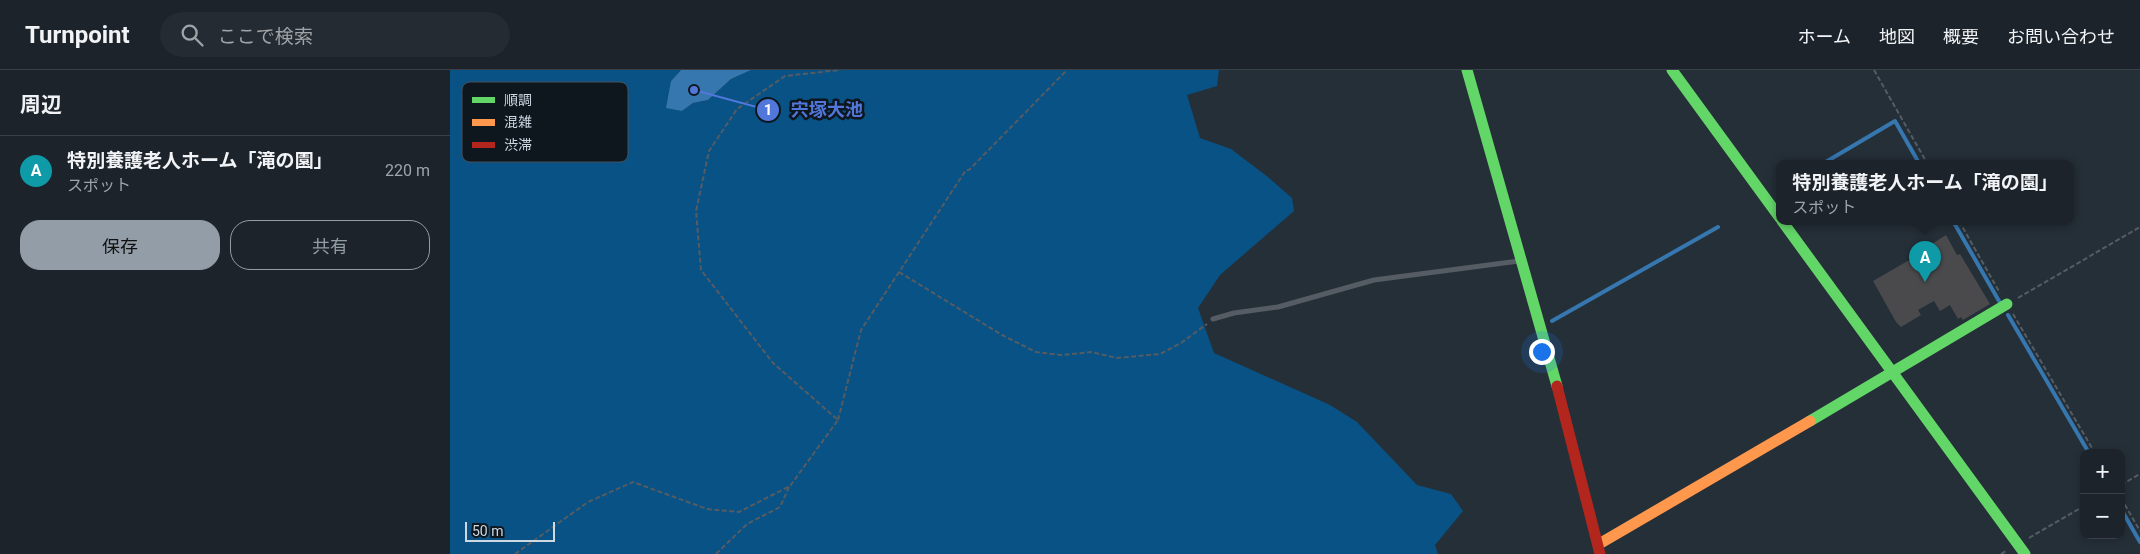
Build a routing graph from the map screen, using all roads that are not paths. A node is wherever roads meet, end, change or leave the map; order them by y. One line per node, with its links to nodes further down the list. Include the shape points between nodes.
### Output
1 (1467, 70): 5 (street)
2 (1672, 70): 3 (street)
3 (1776, 213)
4 (1785, 225): 8 (street)
5 (1522, 260): 7 (lane, via 1374,280 1278,307); 9 (street)
6 (2007, 304): 8 (street)
7 (1213, 319)
8 (1893, 373): 9 (street); 10 (street)
9 (1600, 549)
10 (2025, 554)

